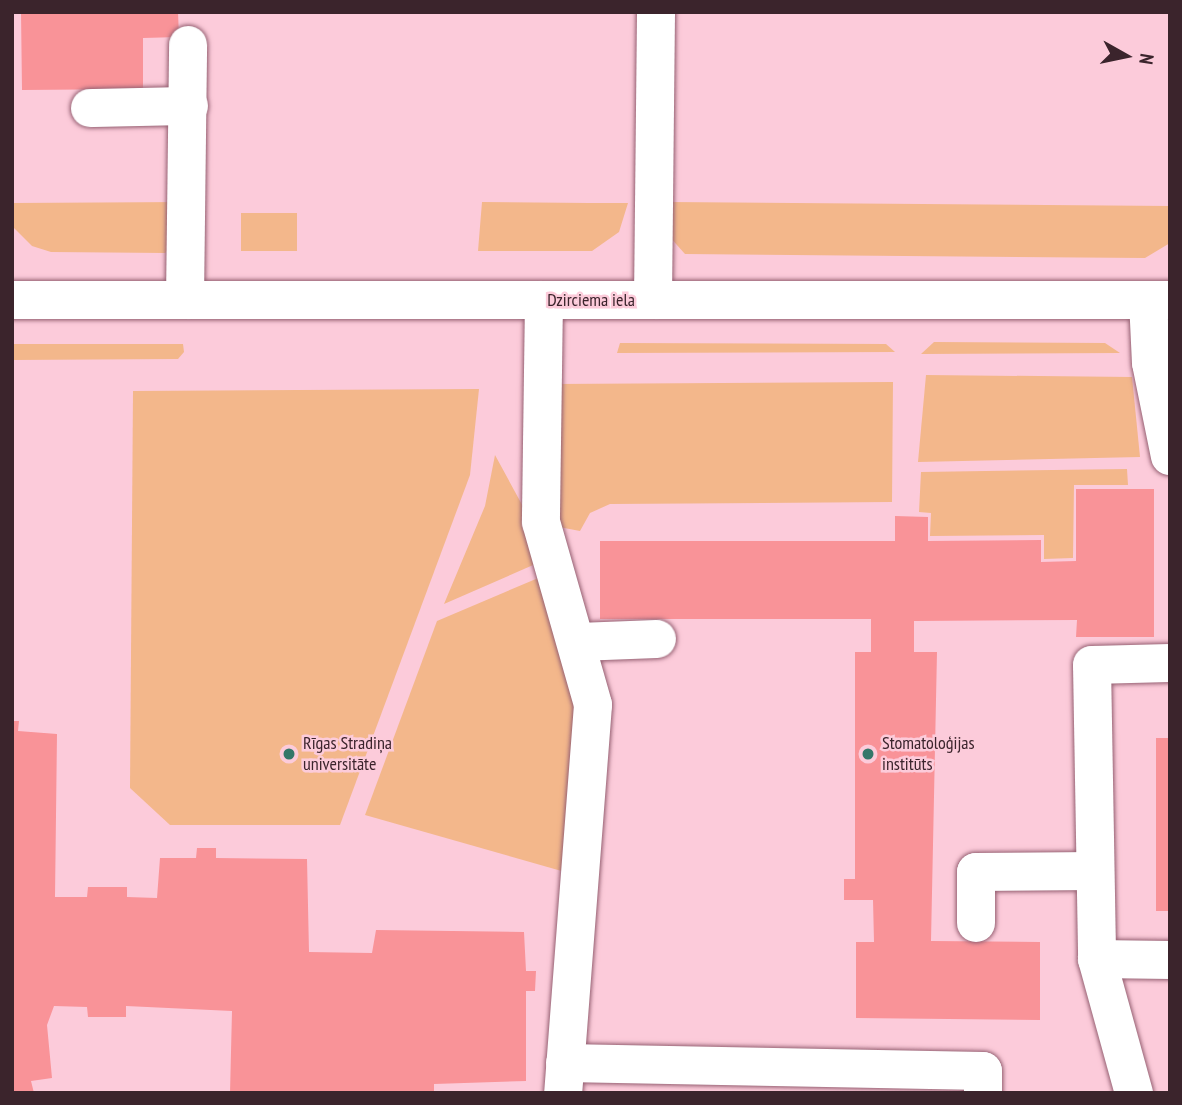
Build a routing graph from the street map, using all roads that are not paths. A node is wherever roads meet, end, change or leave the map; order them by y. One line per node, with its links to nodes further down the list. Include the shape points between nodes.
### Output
1 (656, 12): 8 (street)
2 (188, 45): 3 (street)
3 (189, 106): 4 (street); 6 (street)
4 (90, 108)
5 (12, 300): 6 (street, Dzirciema iela)
6 (185, 300): 7 (street, Dzirciema iela)
7 (544, 300): 8 (street, Dzirciema iela); 12 (street, via 541,522)
8 (653, 300): 9 (street, Dzirciema iela)
9 (1159, 300): 10 (street, via 1151,363)
10 (1170, 456)
11 (657, 639): 12 (street)
12 (578, 642): 18 (street, via 593,705)
13 (1170, 663): 14 (street, via 1092,665)
14 (1095, 871): 15 (street, via 976,872); 16 (street)
15 (976, 923)
16 (1097, 960): 17 (street); 20 (street)
17 (1170, 960)
18 (564, 1078): 19 (street, via 984,1071)
19 (984, 1093)
20 (1135, 1093)

